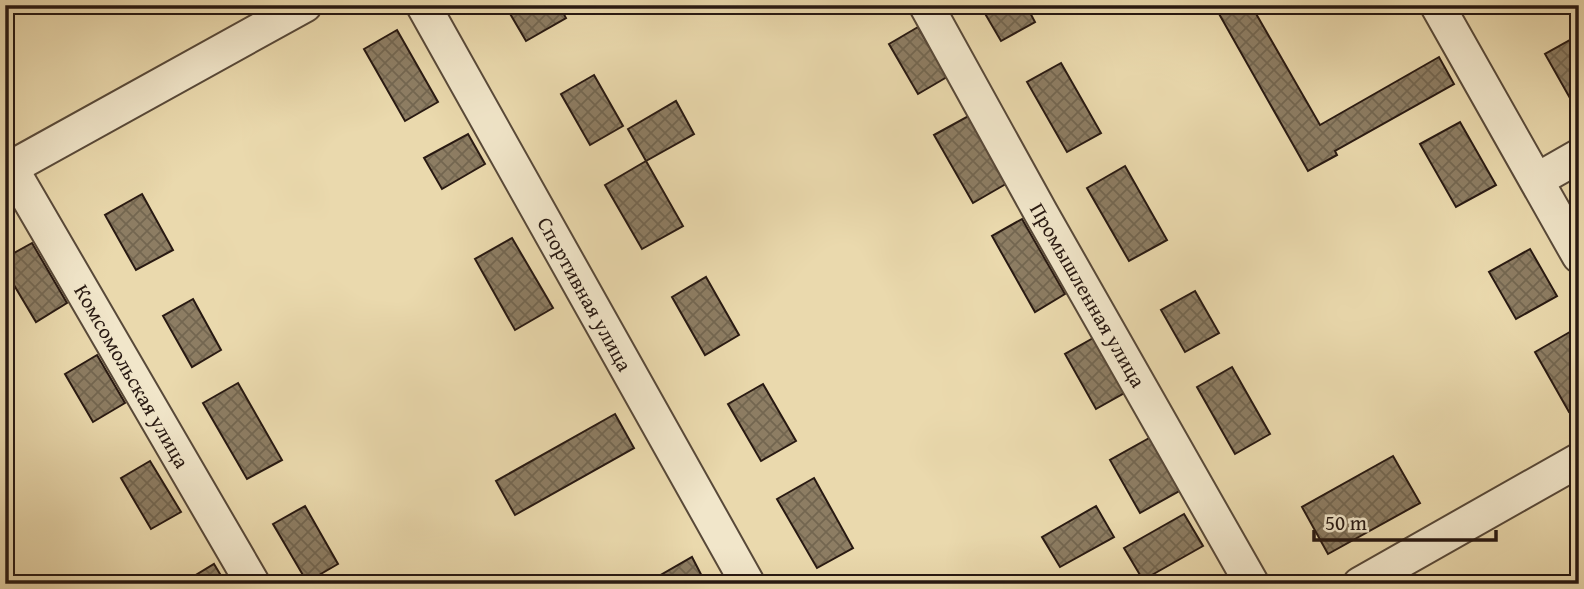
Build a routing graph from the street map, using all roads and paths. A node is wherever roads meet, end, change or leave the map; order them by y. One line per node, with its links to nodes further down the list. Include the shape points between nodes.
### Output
1 (305, 5): 6 (street)
2 (423, 5): 11 (street, Спортивная улица)
3 (926, 5): 12 (street, Промышленная улица)
4 (1444, 8): 7 (street)
5 (1579, 156): 7 (street)
6 (8, 169): 10 (street, Комсомольская улица)
7 (1537, 180): 8 (street)
8 (1579, 256)
9 (1579, 460): 13 (street)
10 (253, 584)
11 (748, 584)
12 (1252, 584)
13 (1360, 584)

